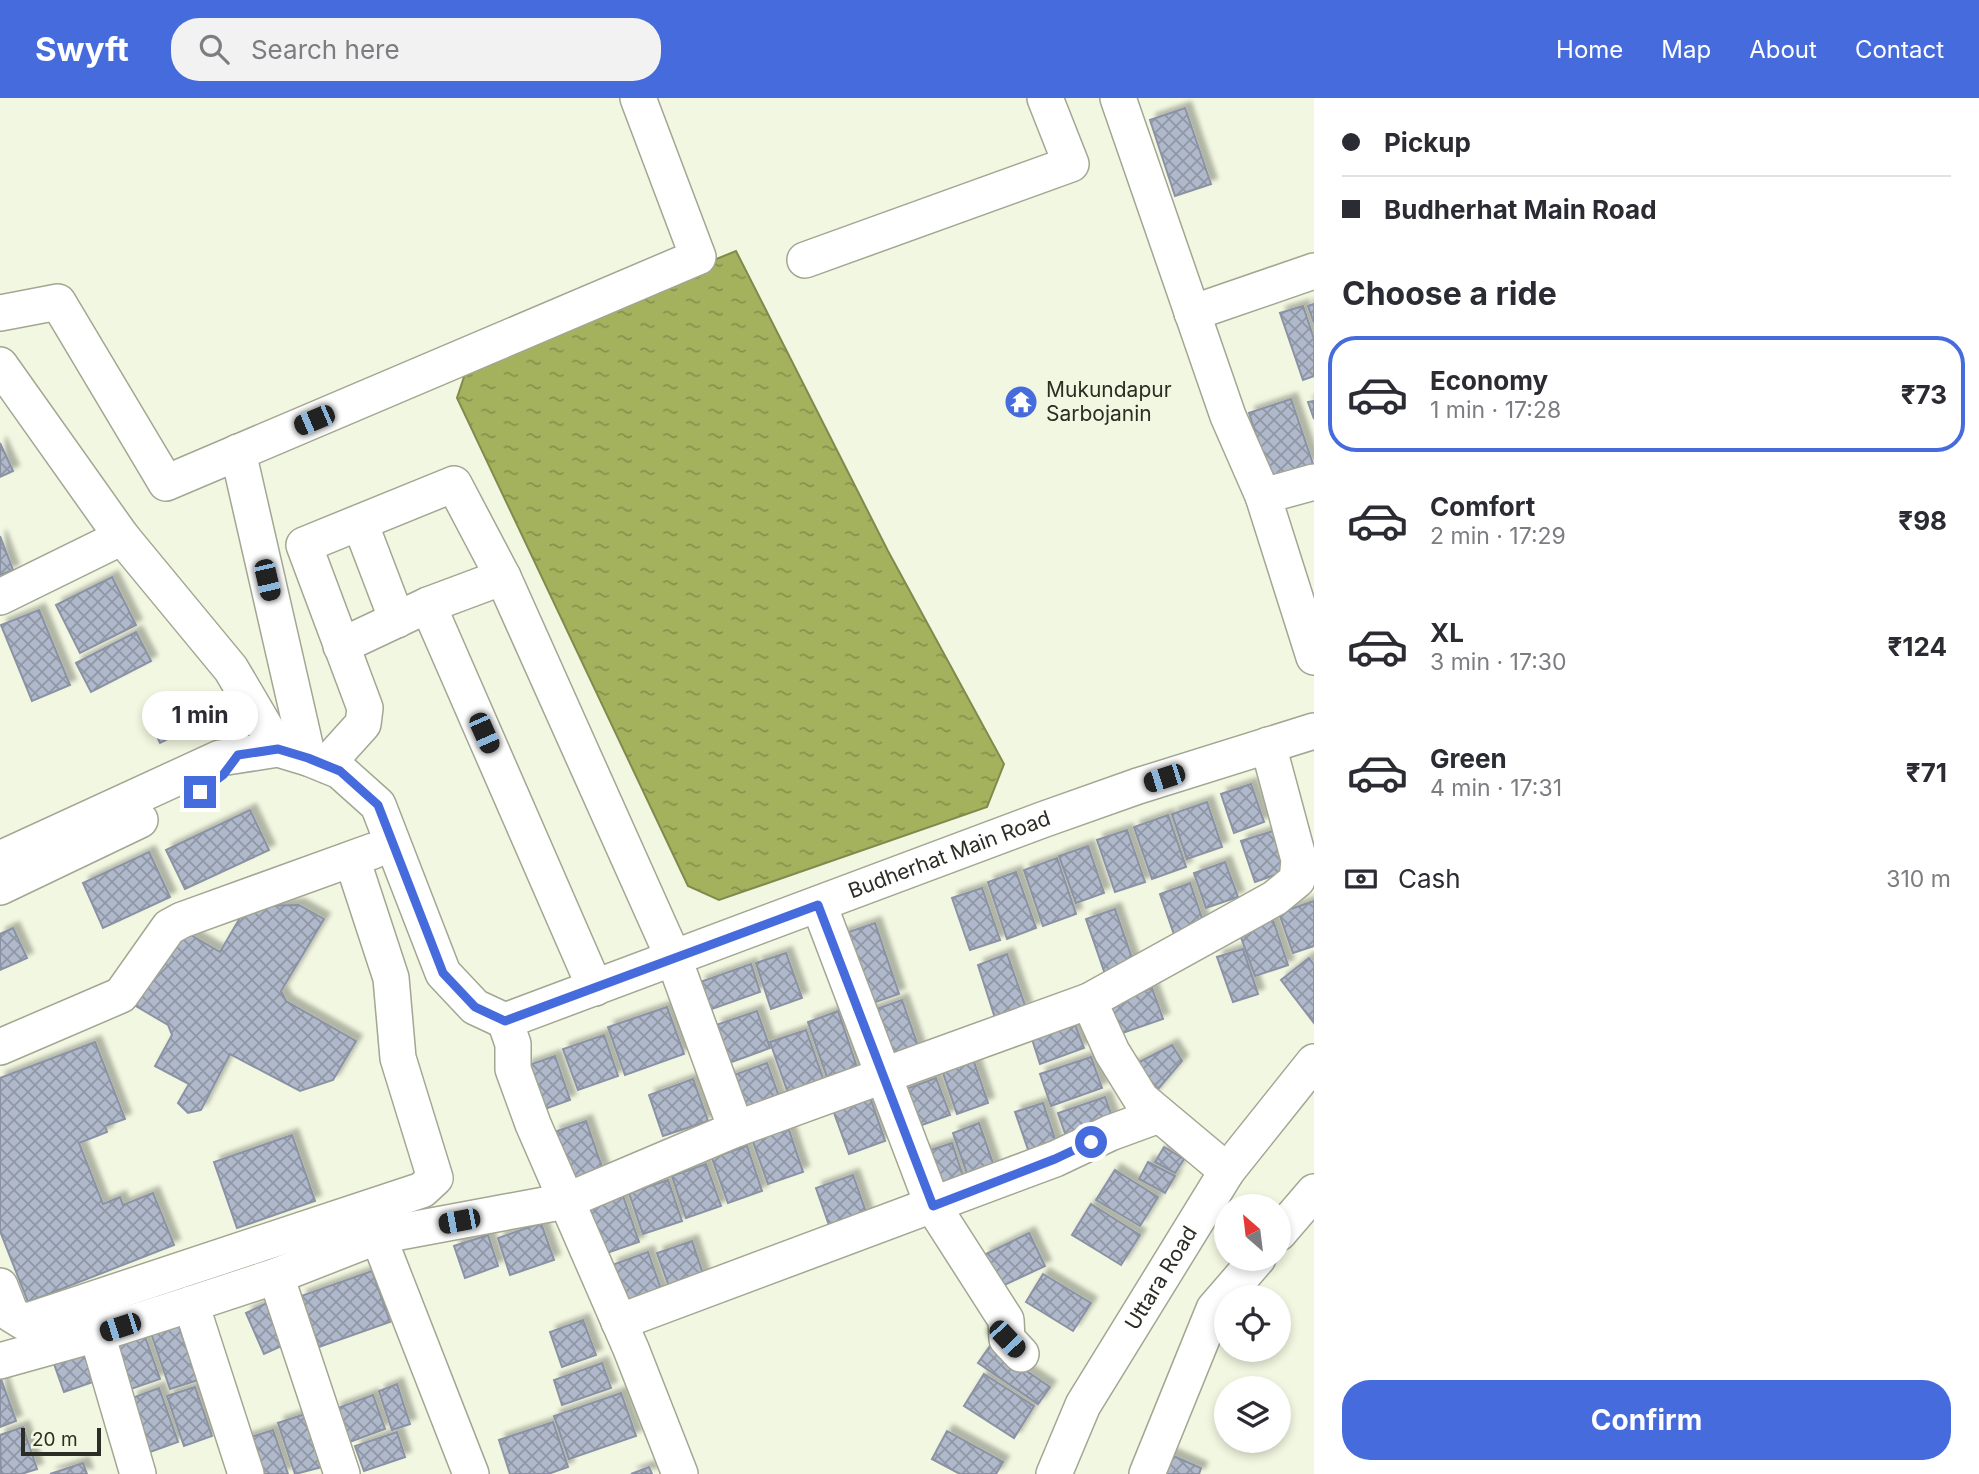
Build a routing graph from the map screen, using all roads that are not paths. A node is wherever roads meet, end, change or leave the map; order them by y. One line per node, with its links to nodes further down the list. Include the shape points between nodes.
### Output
1 (638, 98): 9 (street, via 698,257)
2 (1045, 98): 4 (street, via 1071,164)
3 (1121, 99): 7 (street)
4 (805, 260)
5 (1314, 271): 7 (street)
6 (0, 313): 9 (street, via 58,302 166,483)
7 (1192, 313): 11 (street, via 1228,416)
8 (0, 365): 13 (street)
9 (238, 452): 23 (street)
10 (1314, 482): 11 (street)
11 (1264, 496): 19 (street)
12 (360, 523): 14 (street, via 454,484); 17 (street); 18 (street, via 304,545)
13 (122, 537): 15 (street); 23 (street)
14 (503, 577): 16 (street); 29 (street)
15 (0, 597)
16 (428, 606): 17 (street); 30 (street)
17 (397, 620): 18 (street)
18 (341, 646): 23 (street, via 365,708 362,724)
19 (1314, 657)
20 (1314, 731): 21 (street, Budherhat Main Road)
21 (1268, 745): 28 (street, Budherhat Main Road, via 1042,820); 31 (street, via 1299,860 1297,880 1275,898)
22 (238, 755): 23 (street); 25 (street, via 202,765); 27 (street, via 223,775 200,792)
23 (304, 757): 24 (street, via 340,771 378,805)
24 (393, 844): 26 (street); 32 (street, via 443,973 475,1007)
25 (0, 859)
26 (352, 859): 33 (street, via 169,927 121,995); 49 (street, via 391,978 398,1058 435,1178 422,1190)
27 (0, 887)
28 (818, 905): 29 (street, Budherhat Main Road); 35 (street)
29 (674, 959): 30 (street, Budherhat Main Road); 37 (street)
30 (595, 988): 32 (street, Budherhat Main Road)
31 (1089, 1001): 35 (street); 36 (street, via 1112,1052 1141,1099)
32 (505, 1021): 40 (street, via 522,1096)
33 (0, 1047)
34 (1314, 1062): 38 (street, Uttara Road)
35 (884, 1075): 37 (street); 41 (street)
36 (1159, 1115): 38 (street); 41 (street)
37 (736, 1129): 40 (street)
38 (1227, 1171): 58 (street, Uttara Road, via 1083,1405)
39 (1314, 1192): 42 (street)
40 (566, 1201): 43 (street); 48 (street)
41 (933, 1206): 48 (street); 51 (street, via 1006,1320 1007,1339)
42 (1292, 1218)
43 (379, 1236): 45 (street); 56 (street)
44 (1247, 1271): 59 (street, via 1214,1309)
45 (276, 1276): 47 (street); 55 (street)
46 (0, 1286): 49 (street)
47 (191, 1304): 50 (street); 54 (street)
48 (619, 1322): 57 (street)
49 (12, 1326)
50 (97, 1334): 52 (street); 53 (street)
51 (1021, 1354)
52 (0, 1361)
53 (138, 1474)
54 (246, 1474)
55 (342, 1474)
56 (471, 1474)
57 (680, 1474)
58 (1054, 1474)
59 (1147, 1474)

